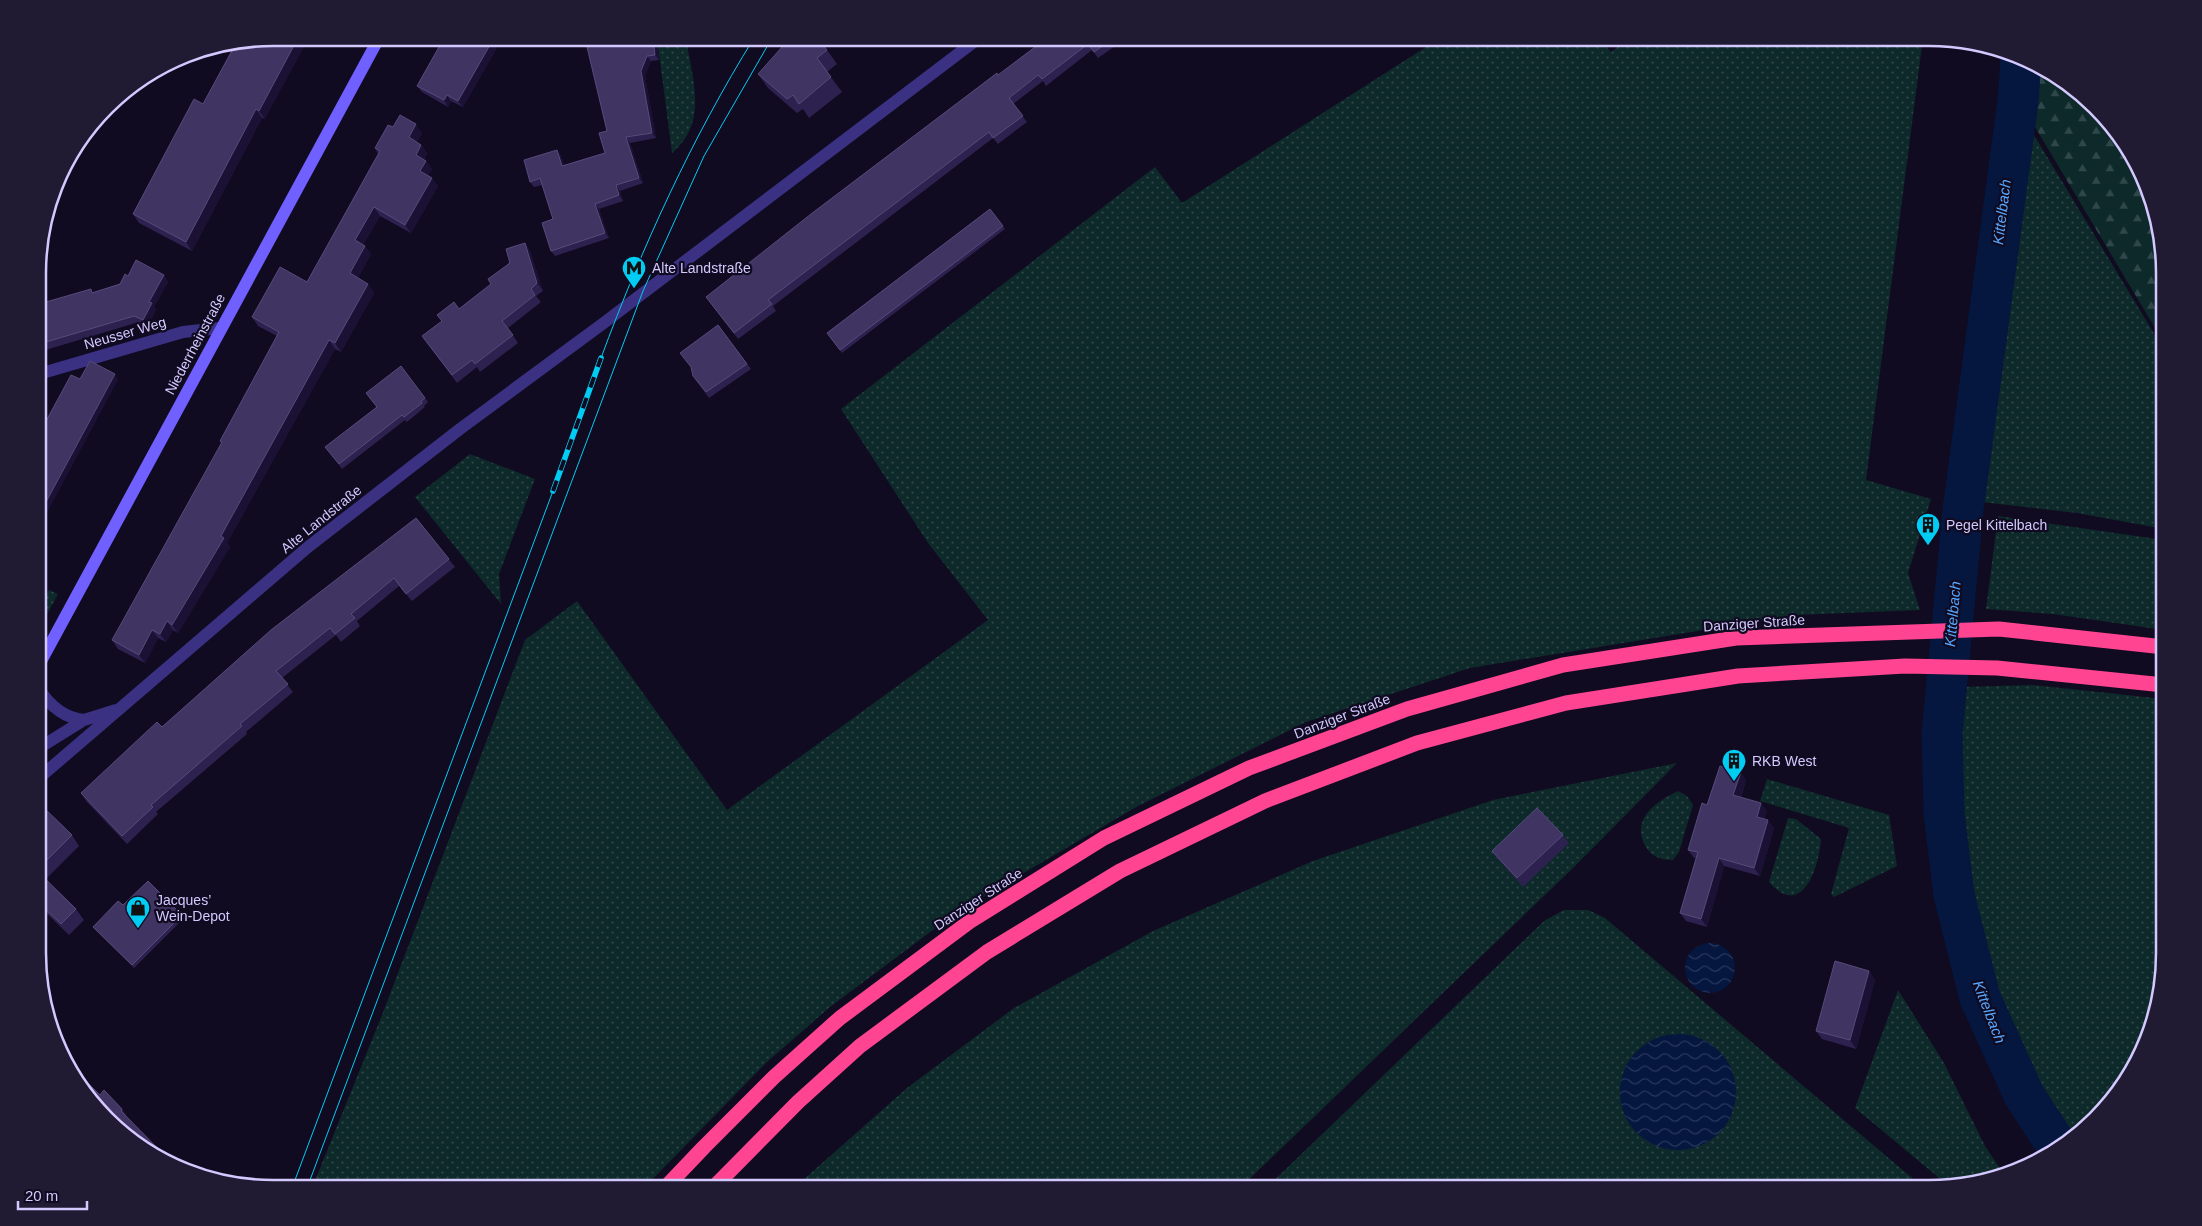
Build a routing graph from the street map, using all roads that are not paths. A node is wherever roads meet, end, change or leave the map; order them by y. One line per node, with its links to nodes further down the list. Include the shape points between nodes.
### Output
1 (376, 46): 3 (main road, Niederrheinstraße)
2 (968, 46): 9 (street, Alte Landstraße, via 316,541)
3 (220, 328): 4 (street, Neusser Weg, via 183,332); 6 (main road, Niederrheinstraße)
4 (46, 372)
5 (2156, 646): 13 (highway, Danziger Straße, via 1999,629 1736,638 1563,665 1407,709 1249,768 1104,838 969,922 840,1018 767,1084)
6 (46, 654)
7 (2156, 684): 14 (highway, via 1997,668 1905,666 1738,676 1566,703 1417,743 1264,801 1120,871 987,952 860,1046 798,1102)
8 (46, 697): 10 (street, via 69,718)
9 (120, 709): 10 (street, Alte Landstraße); 12 (street, Alte Landstraße)
10 (84, 720): 11 (street, Alte Landstraße)
11 (46, 744)
12 (46, 773)
13 (674, 1180)
14 (721, 1180)

